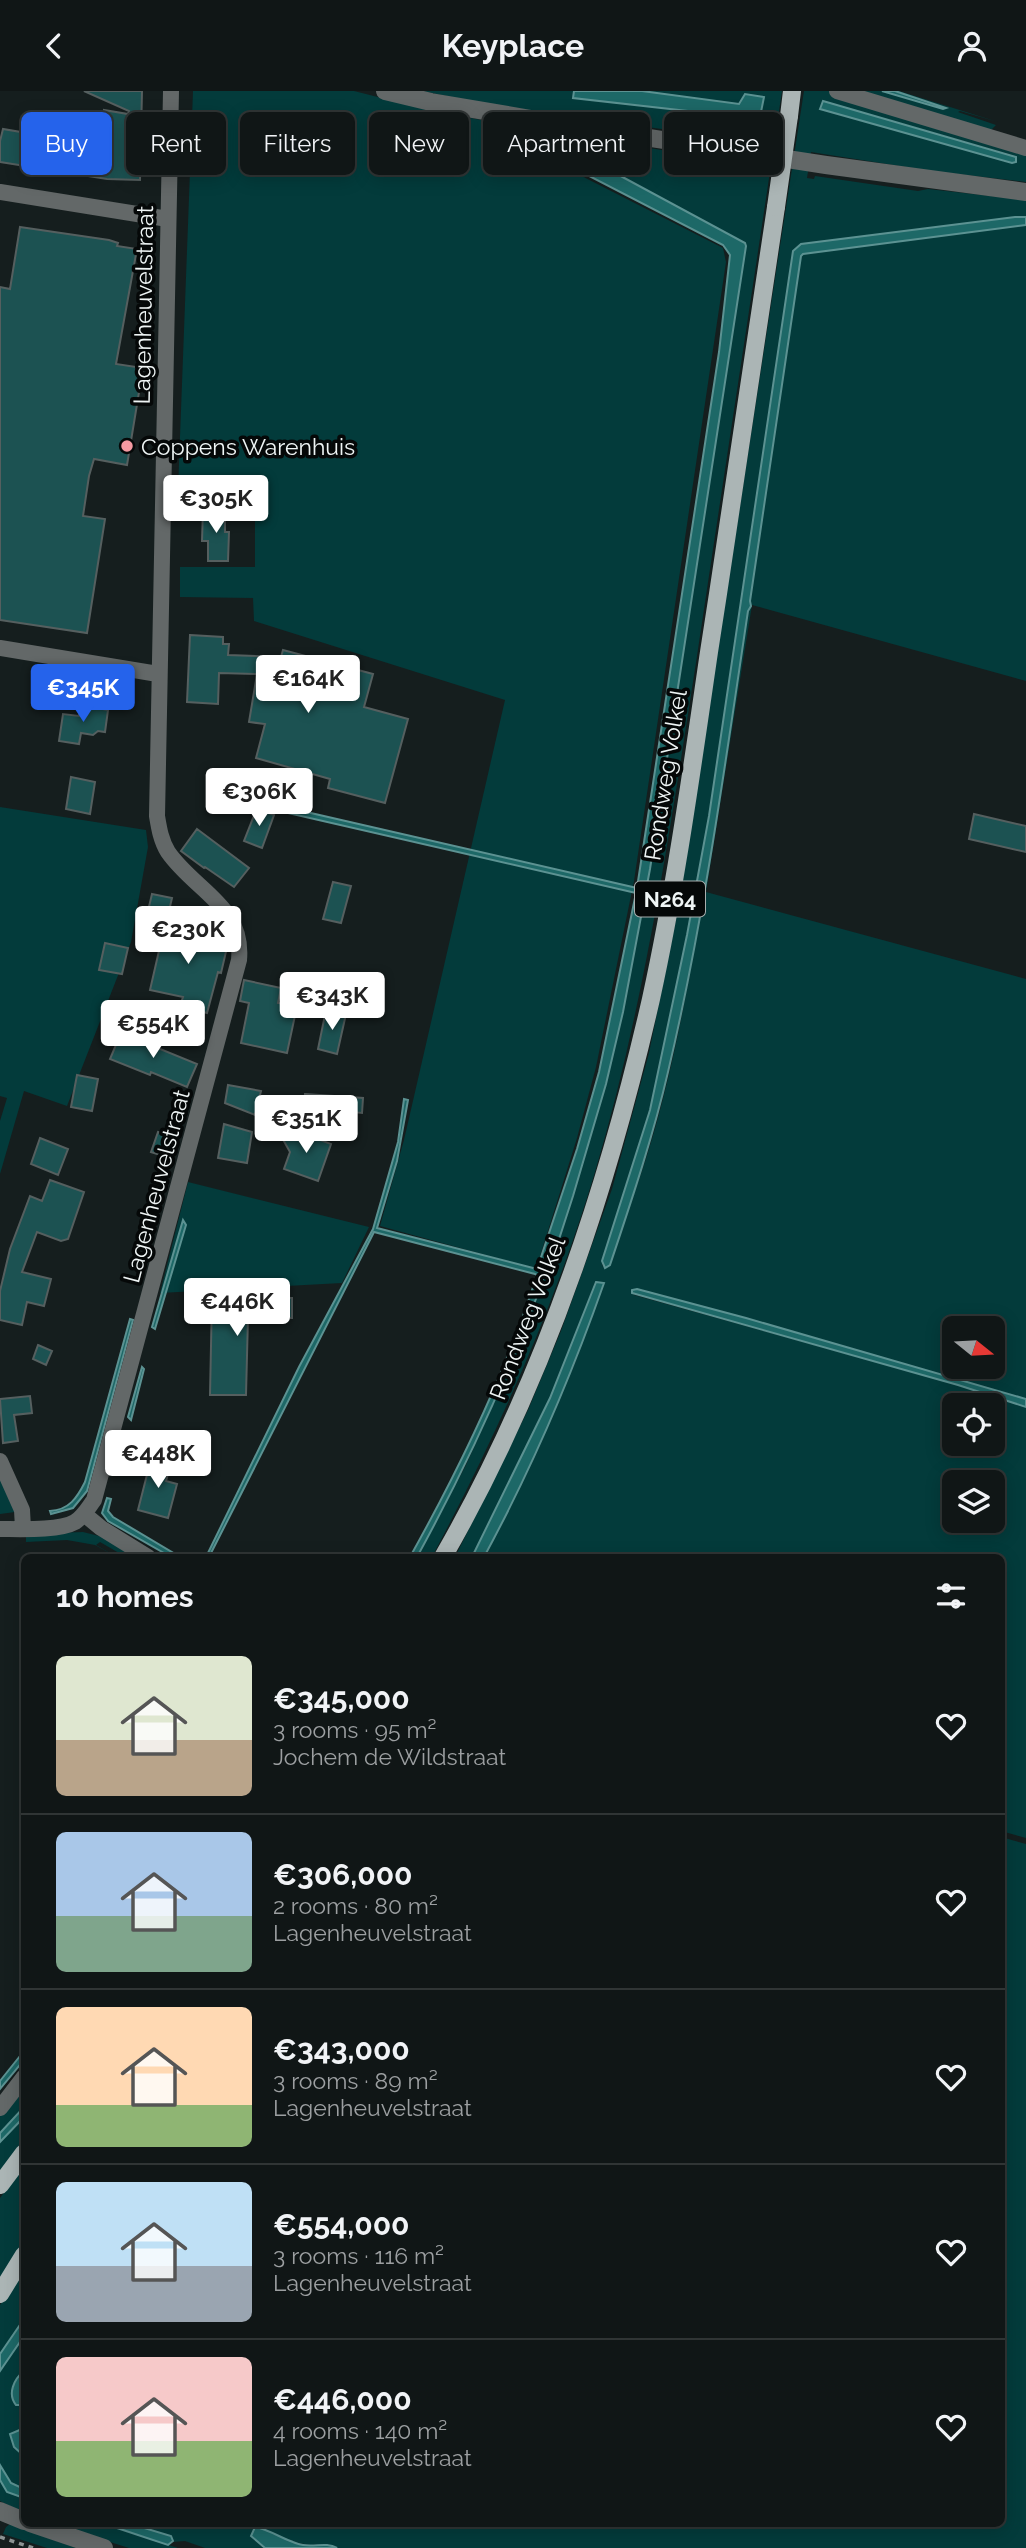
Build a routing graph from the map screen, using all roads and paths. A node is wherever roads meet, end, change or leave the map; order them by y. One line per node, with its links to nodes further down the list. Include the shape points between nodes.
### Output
1 (171, 91): 8 (street, Lagenheuvelstraat)
2 (792, 91): 16 (main road, Rondweg Volkel / N264, bridge, via 684,821 639,1047 589,1224 541,1355 490,1469)
3 (837, 91): 5 (street)
4 (395, 92): 6 (street, via 586,128)
5 (1026, 148)
6 (1026, 192)
7 (0, 193): 8 (street)
8 (168, 219): 10 (street, Lagenheuvelstraat)
9 (0, 648): 10 (street)
10 (158, 674): 12 (street, Lagenheuvelstraat, via 156,798 161,835 183,870 230,916 240,953 102,1476)
11 (0, 1461): 13 (street, via 22,1510)
12 (84, 1514): 13 (street, via 73,1523); 15 (street)
13 (23, 1528): 14 (street)
14 (0, 1529)
15 (143, 1554)
16 (445, 1554)
17 (21, 2081): 18 (street)
18 (0, 2108)
19 (21, 2157): 20 (main road)
20 (0, 2185)
21 (21, 2260): 22 (main road)
22 (0, 2294)
23 (0, 2511): 24 (street)
24 (21, 2520)
25 (42, 2527): 28 (street)
26 (0, 2537): 27 (path)
27 (33, 2548)
28 (104, 2548)

